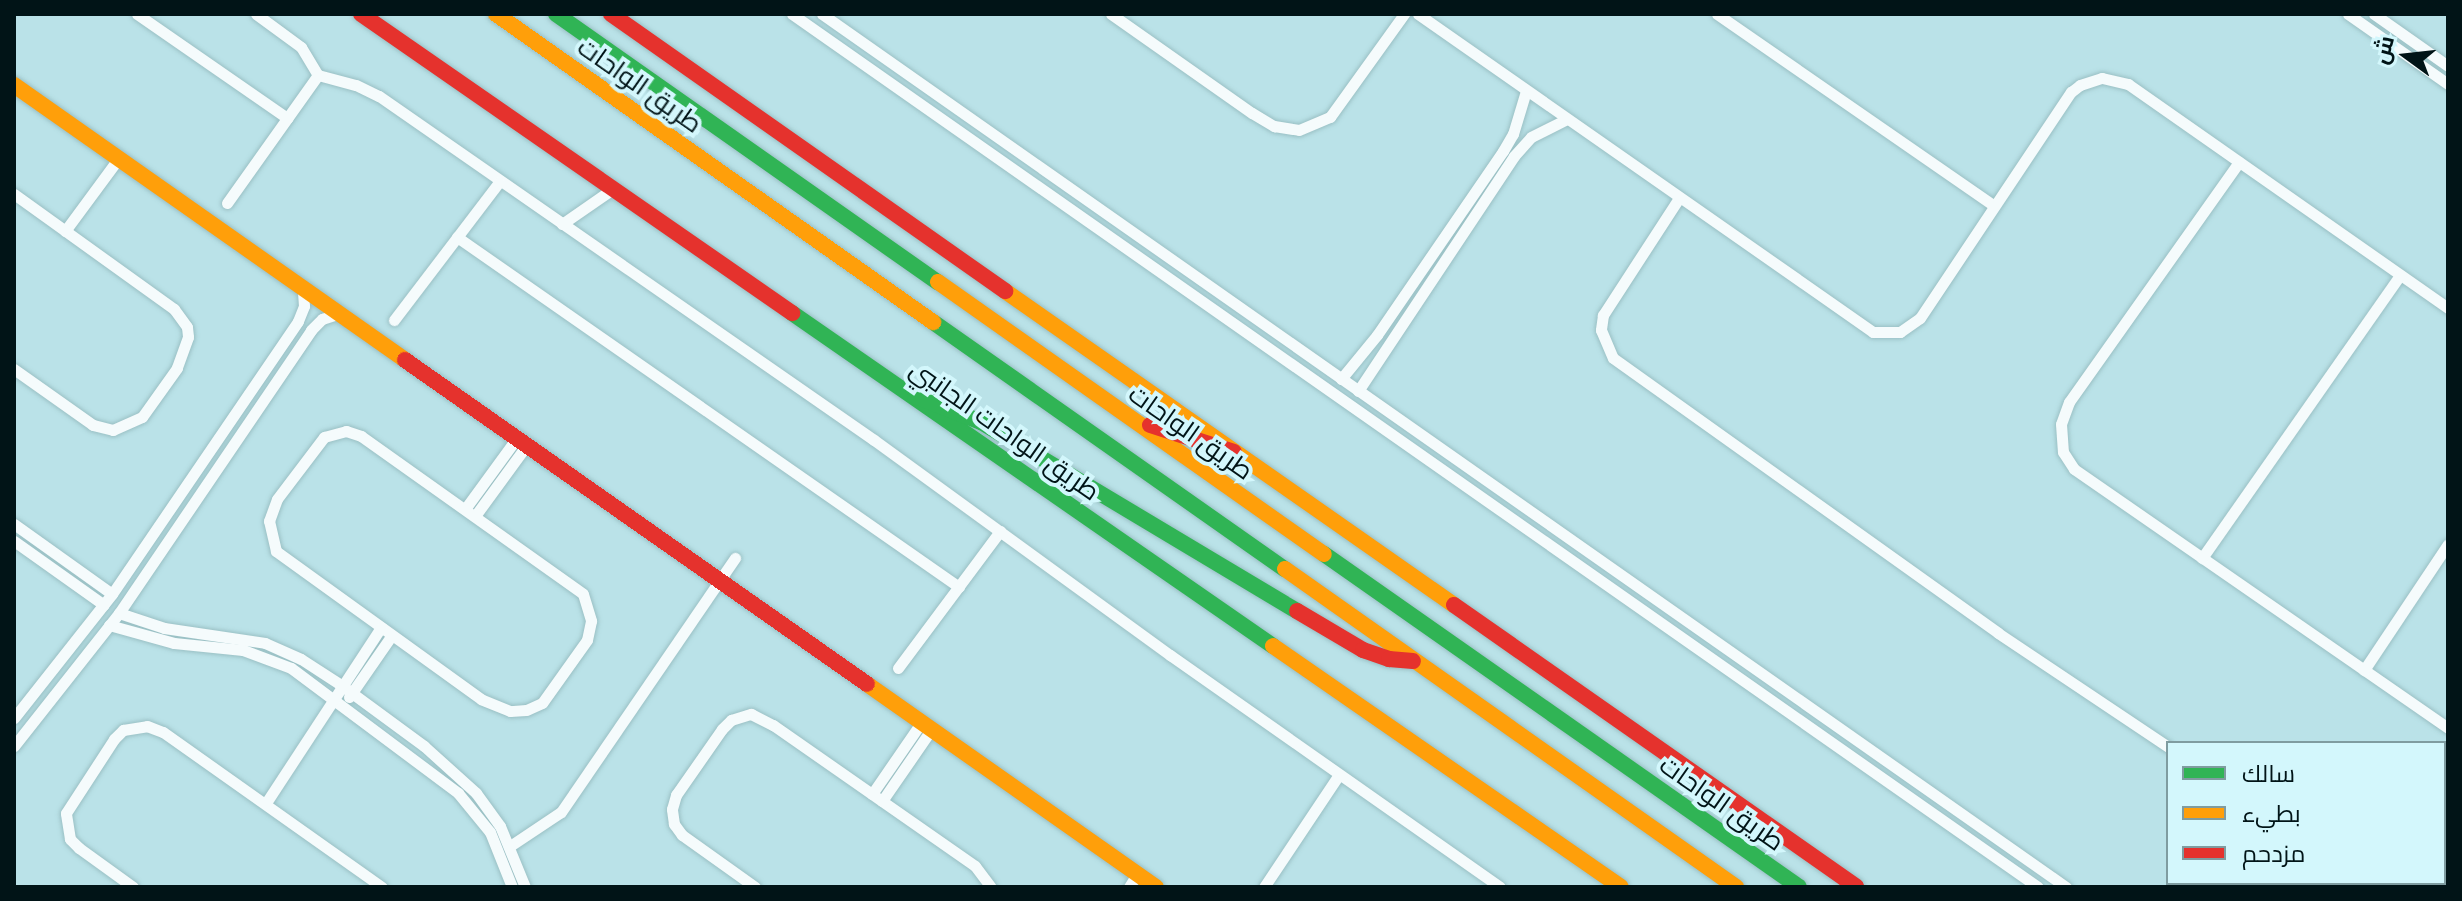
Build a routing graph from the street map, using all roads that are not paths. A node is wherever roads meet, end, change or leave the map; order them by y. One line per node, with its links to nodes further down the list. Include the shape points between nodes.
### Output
1 (137, 14): 20 (street)
2 (256, 14): 16 (street, via 301,47)
3 (361, 14): 25 (main road, طريق الواحات الجانبي)
4 (496, 14): 66 (main road, طريق الواحات)
5 (556, 14): 42 (main road, طريق الواحات)
6 (611, 14): 44 (main road)
7 (792, 14): 49 (street)
8 (822, 14): 39 (street)
9 (1111, 14): 10 (street, via 1252,113 1274,126 1299,130 1330,117)
10 (1404, 14)
11 (1418, 14): 19 (street)
12 (1717, 14): 29 (street)
13 (2348, 14): 17 (street)
14 (2374, 14): 15 (street)
15 (2448, 66)
16 (318, 75): 20 (street); 24 (street, via 379,96)
17 (2448, 84)
18 (14, 85): 22 (main road)
19 (1526, 91): 21 (street); 39 (street, via 1503,151)
20 (287, 118): 28 (street)
21 (1567, 119): 27 (street); 40 (street, via 1531,137 1514,156)
22 (118, 159): 31 (street); 34 (main road)
23 (2239, 162): 29 (street, via 2128,84 2102,78 2071,92); 33 (street); 54 (street, via 2069,402 2060,434 2074,469)
24 (499, 182): 30 (street); 32 (street)
25 (614, 188): 30 (street); 41 (main road, طريق الواحات الجانبي)
26 (14, 194): 31 (street)
27 (1679, 198): 29 (street, via 1859,325 1882,334 1900,332 1920,318); 80 (street, via 1607,304 1601,330 1613,358 1998,633)
28 (227, 203)
29 (1994, 206)
30 (562, 224): 48 (street)
31 (65, 231): 38 (street, via 174,309 187,327 187,348 142,417 113,430 93,425)
32 (457, 237): 37 (street); 57 (street)
33 (2400, 275): 35 (street); 54 (street)
34 (303, 290): 36 (main road); 52 (street, via 298,321)
35 (2448, 308)
36 (337, 314): 43 (main road); 55 (street, via 311,330)
37 (394, 320)
38 (14, 369)
39 (1341, 379): 40 (street)
40 (1358, 391): 46 (street)
41 (915, 396): 66 (main road, via 981,422 1363,650); 95 (main road, طريق الواحات الجانبي)
42 (1130, 419): 44 (main road); 97 (main road, طريق الواحات)
43 (521, 443): 45 (street); 56 (main road)
44 (1234, 452): 98 (main road)
45 (470, 512): 62 (street, via 346,431 324,437 301,466 271,511 271,541 283,559); 63 (street, via 579,590 591,621 587,640 552,692 526,710 481,699)
46 (1546, 522): 49 (street); 67 (street)
47 (14, 524): 58 (street)
48 (1000, 531): 57 (street); 81 (street)
49 (1537, 536): 70 (street)
50 (14, 541): 59 (street)
51 (2448, 544): 69 (street)
52 (141, 553): 55 (street); 58 (street)
53 (735, 558): 56 (street)
54 (2202, 558): 69 (street)
55 (153, 562): 60 (street)
56 (719, 581): 77 (main road); 84 (street, via 561,812)
57 (959, 587): 68 (street)
58 (112, 594): 59 (street)
59 (104, 605): 64 (street)
60 (119, 613): 61 (street); 71 (street, via 164,628 265,643)
61 (109, 625): 65 (street); 73 (street, via 166,642 260,654)
62 (381, 627): 63 (street); 71 (street)
63 (392, 635): 72 (street)
64 (71, 647): 65 (street); 76 (street)
65 (83, 657): 79 (street)
66 (1417, 661): 96 (main road, طريق الواحات)
67 (1752, 666): 70 (street); 100 (street)
68 (898, 668)
69 (2364, 670): 78 (street)
70 (1741, 681): 99 (street)
71 (341, 685): 72 (street); 73 (street)
72 (352, 693): 74 (street); 84 (street, via 462,778 489,809)
73 (334, 696): 74 (street); 75 (street)
74 (344, 704): 75 (street); 88 (street, via 470,805 497,845)
75 (328, 712): 83 (street)
76 (14, 718)
77 (926, 726): 82 (street); 85 (main road)
78 (2448, 728)
79 (14, 746)
80 (2166, 746)
81 (1338, 776): 93 (street); 94 (street)
82 (877, 797): 90 (street, via 763,719 751,714 731,720 692,771 672,809 674,824); 91 (street, via 975,866)
83 (266, 803): 86 (street, via 163,732 147,726 123,730 71,801 65,826 79,848); 87 (street)
84 (510, 846): 89 (street)
85 (1133, 880): 92 (main road)
86 (133, 887)
87 (382, 887)
88 (512, 887)
89 (525, 887)
90 (755, 887)
91 (991, 887)
92 (1156, 887)
93 (1264, 887)
94 (1500, 887)
95 (1621, 887)
96 (1736, 887)
97 (1799, 887)
98 (1856, 887)
99 (2038, 887)
100 (2066, 887)

